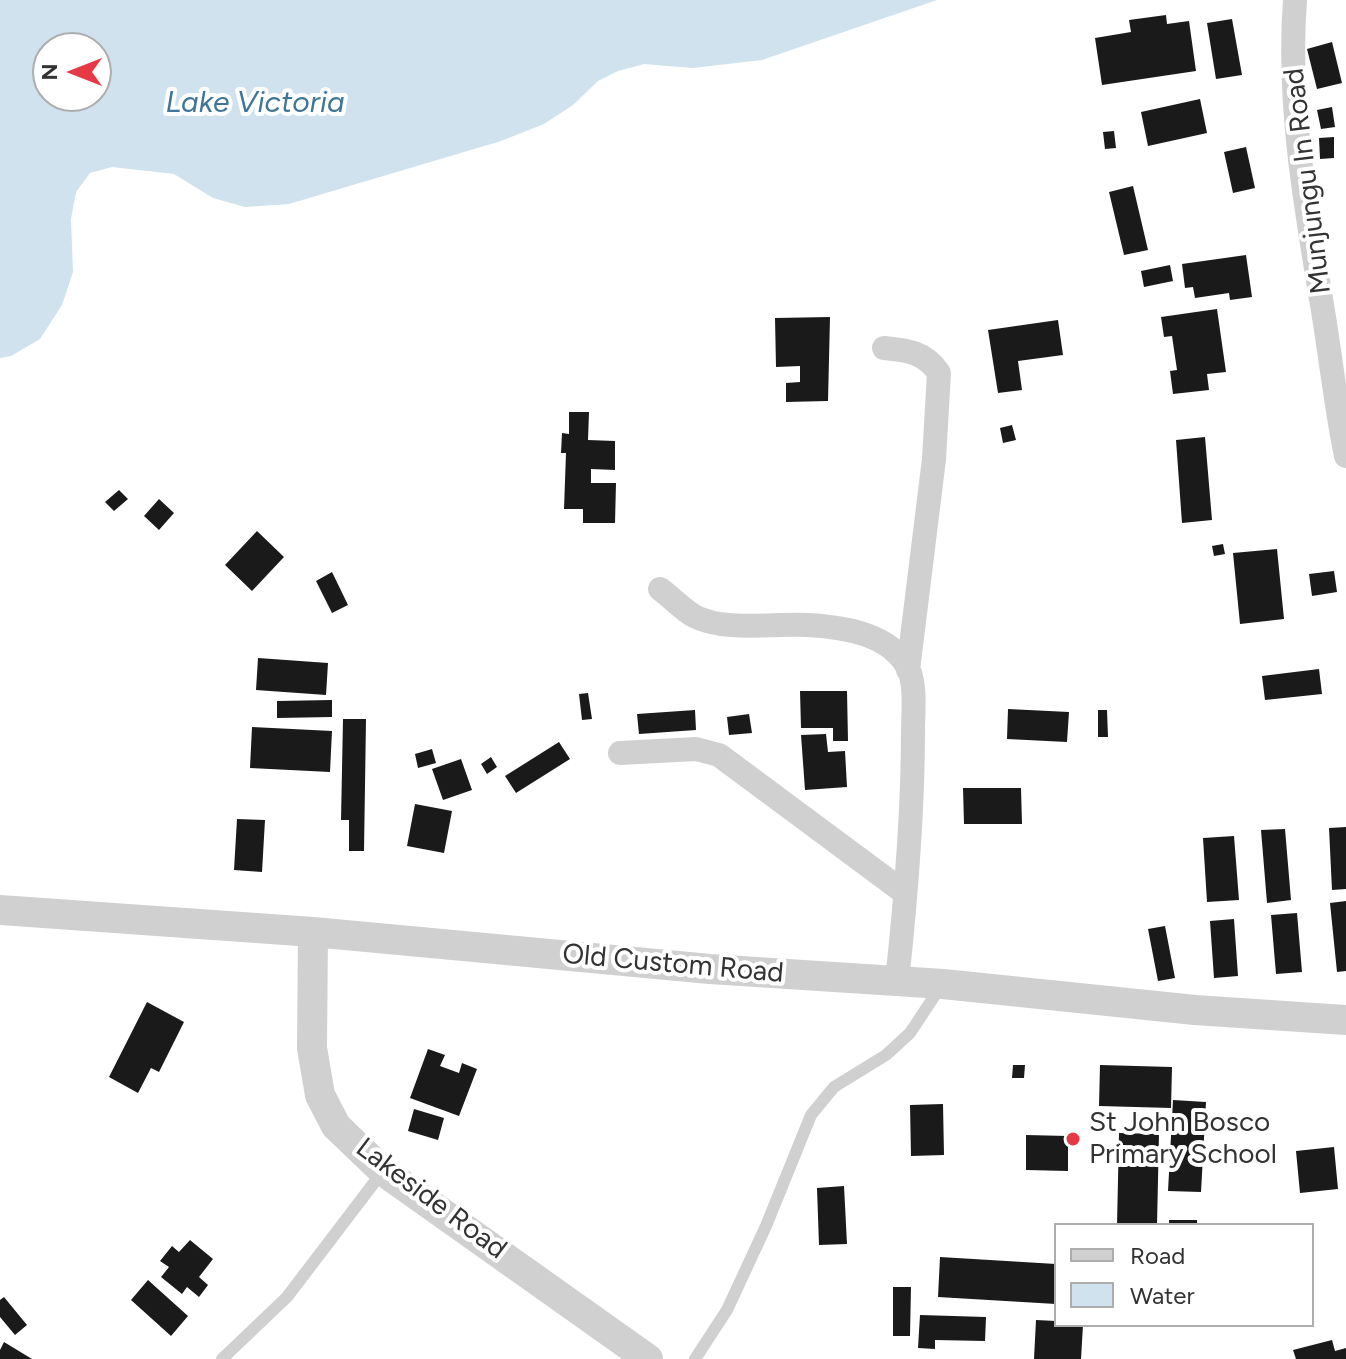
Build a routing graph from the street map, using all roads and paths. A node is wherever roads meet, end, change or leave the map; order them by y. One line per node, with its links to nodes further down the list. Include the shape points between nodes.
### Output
1 (1295, 0): 3 (street, Munjungu In Road, via 1292,37 1300,161)
2 (884, 348): 5 (street, via 921,354 939,373)
3 (1346, 456)
4 (660, 589): 5 (street, via 693,615 717,623 809,625 881,640)
5 (908, 670): 7 (street, via 913,749)
6 (620, 753): 7 (street, via 696,749 719,755)
7 (905, 893): 10 (street)
8 (0, 910): 9 (street, Old Custom Road)
9 (313, 932): 10 (street, Old Custom Road); 13 (street, Lakeside Road, via 312,1048 320,1095 336,1126)
10 (897, 981): 11 (street, Old Custom Road)
11 (943, 984): 12 (street, Old Custom Road); 16 (lane, via 910,1033 886,1055 834,1087 811,1115 727,1310)
12 (1346, 1020)
13 (383, 1171): 14 (lane, via 287,1297); 15 (street, Lakeside Road)
14 (222, 1359)
15 (648, 1359)
16 (695, 1359)

